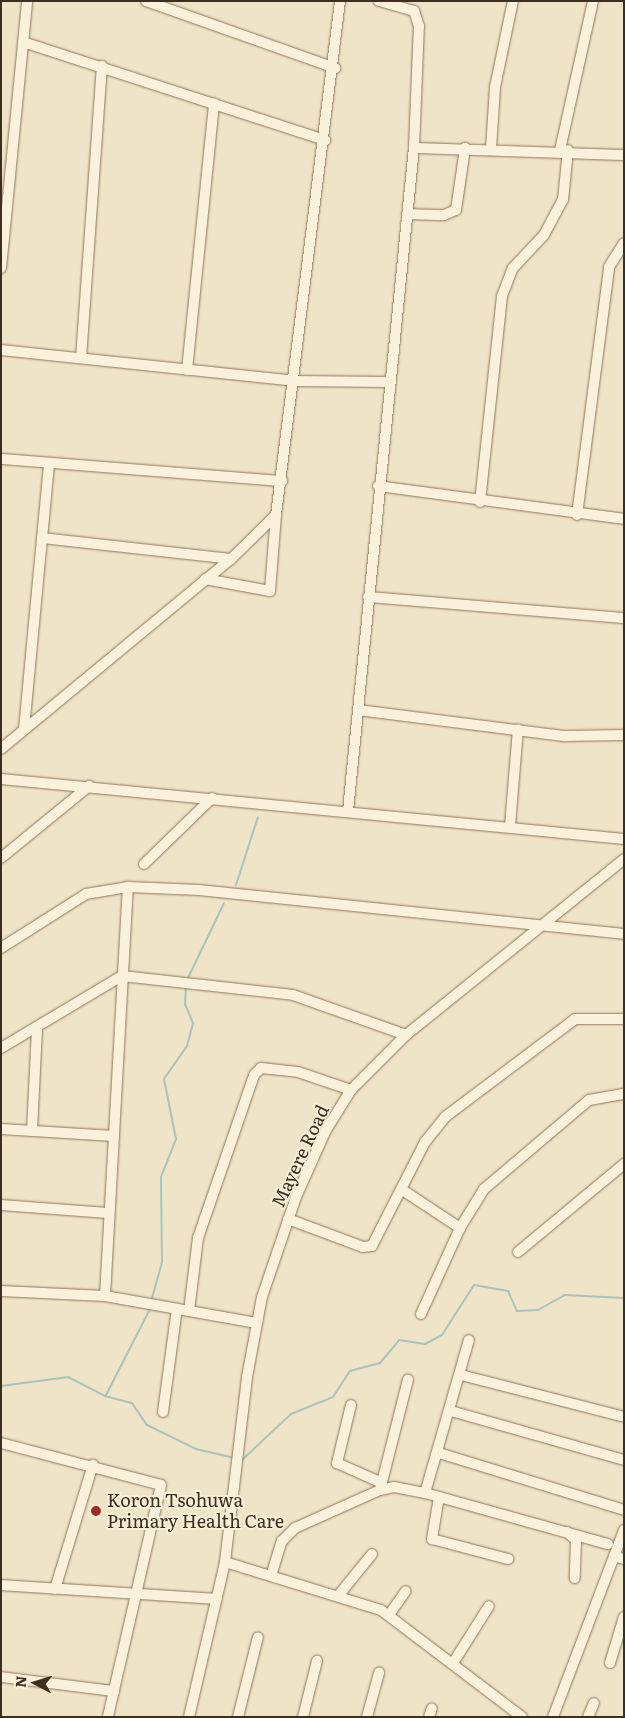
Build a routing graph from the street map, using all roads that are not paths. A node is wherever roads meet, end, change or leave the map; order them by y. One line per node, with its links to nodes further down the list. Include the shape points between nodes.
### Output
1 (27, 1): 9 (street)
2 (146, 1): 11 (street)
3 (340, 1): 11 (street)
4 (378, 1): 8 (street)
5 (421, 1): 8 (street)
6 (513, 1): 16 (street, via 496,87)
7 (592, 1): 17 (street)
8 (418, 13): 14 (street)
9 (23, 42): 10 (street); 21 (street)
10 (102, 66): 12 (street); 23 (street)
11 (335, 68): 13 (street)
12 (214, 103): 13 (street); 24 (street)
13 (325, 140): 25 (street)
14 (414, 148): 15 (street); 19 (street)
15 (465, 148): 16 (street); 19 (street, via 456,210 444,215)
16 (491, 148): 17 (street)
17 (564, 150): 18 (street); 31 (street, via 563,200 544,235 513,268 502,296)
18 (624, 156)
19 (407, 214): 26 (street)
20 (624, 243): 33 (street, via 609,266)
21 (1, 268)
22 (1, 350): 23 (street)
23 (81, 358): 24 (street)
24 (187, 370): 25 (street)
25 (296, 381): 26 (street); 29 (street)
26 (390, 382): 30 (street)
27 (1, 460): 28 (street)
28 (49, 464): 29 (street); 35 (street)
29 (282, 481): 32 (street)
30 (378, 486): 31 (street); 38 (street)
31 (480, 502): 33 (street)
32 (276, 515): 36 (street); 37 (street, via 270,591)
33 (577, 515): 34 (street)
34 (624, 520)
35 (42, 538): 36 (street); 41 (street)
36 (231, 559): 37 (street)
37 (205, 579): 41 (street)
38 (368, 597): 39 (street); 40 (street)
39 (624, 618)
40 (358, 710): 42 (street); 48 (street)
41 (24, 729): 44 (street)
42 (518, 729): 43 (street, via 565,736); 49 (street)
43 (624, 735)
44 (1, 749)
45 (1, 779): 46 (street)
46 (89, 786): 47 (street); 51 (street)
47 (212, 798): 48 (street); 53 (street)
48 (348, 811): 49 (street)
49 (510, 826): 50 (street)
50 (624, 839)
51 (1, 858)
52 (624, 859): 55 (street, Mayere Road)
53 (144, 864)
54 (128, 887): 55 (street, via 199,890); 57 (street, via 86,894); 58 (street)
55 (537, 928): 56 (street); 61 (street, Mayere Road)
56 (624, 934)
57 (1, 948)
58 (122, 976): 60 (street); 61 (street, via 293,994); 67 (street)
59 (624, 1019): 69 (street, via 575,1019 524,1054 445,1117 425,1142)
60 (37, 1029): 62 (street); 66 (street)
61 (406, 1035): 63 (street, Mayere Road)
62 (1, 1048)
63 (351, 1090): 72 (street, Mayere Road, via 326,1130); 78 (street, via 298,1072 261,1068 254,1076 198,1238)
64 (624, 1094): 73 (street, via 589,1100 552,1127 484,1189)
65 (1, 1129): 66 (street)
66 (32, 1131): 67 (street)
67 (114, 1136): 71 (street)
68 (624, 1164): 74 (street)
69 (401, 1189): 72 (street, via 369,1247); 73 (street)
70 (1, 1205): 71 (street)
71 (108, 1213): 76 (street)
72 (288, 1219): 80 (street, Mayere Road)
73 (460, 1228): 79 (street)
74 (518, 1252)
75 (1, 1291): 76 (street)
76 (105, 1296): 77 (street)
77 (178, 1309): 78 (street); 86 (street)
78 (189, 1311): 80 (street)
79 (421, 1314)
80 (256, 1323): 102 (street, Mayere Road)
81 (469, 1340): 82 (street)
82 (461, 1375): 85 (street); 87 (street)
83 (408, 1380): 92 (street)
84 (351, 1405): 92 (street, via 338,1464)
85 (451, 1411): 89 (street); 90 (street)
86 (163, 1412)
87 (624, 1416)
88 (1, 1443): 91 (street)
89 (439, 1453): 93 (street); 95 (street)
90 (624, 1460)
91 (93, 1465): 106 (street); 108 (street, via 161,1485)
92 (381, 1486): 93 (street); 103 (street, via 288,1533)
93 (426, 1493): 94 (street)
94 (439, 1497): 97 (street); 101 (street, via 432,1539)
95 (624, 1510)
96 (624, 1530): 100 (street)
97 (566, 1531): 98 (street); 104 (street, via 576,1540)
98 (608, 1544)
99 (372, 1554): 109 (street)
100 (619, 1558): 128 (street)
101 (508, 1560)
102 (225, 1562): 103 (street); 110 (street, Mayere Road)
103 (271, 1576): 109 (street)
104 (575, 1578)
105 (1, 1585): 106 (street)
106 (55, 1588): 108 (street)
107 (406, 1591): 112 (street)
108 (138, 1594): 110 (street); 120 (street)
109 (338, 1596): 112 (street)
110 (217, 1599): 123 (street, Mayere Road)
111 (489, 1606): 116 (street)
112 (389, 1615): 116 (street)
113 (624, 1617): 117 (street)
114 (258, 1637): 124 (street)
115 (317, 1661): 125 (street)
116 (453, 1663): 127 (street)
117 (610, 1663)
118 (379, 1673): 126 (street)
119 (1, 1677): 120 (street)
120 (114, 1691): 122 (street)
121 (594, 1703): 129 (street)
122 (108, 1717)
123 (189, 1717)
124 (238, 1717)
125 (303, 1717)
126 (367, 1717)
127 (522, 1717)
128 (553, 1717)
129 (588, 1717)

